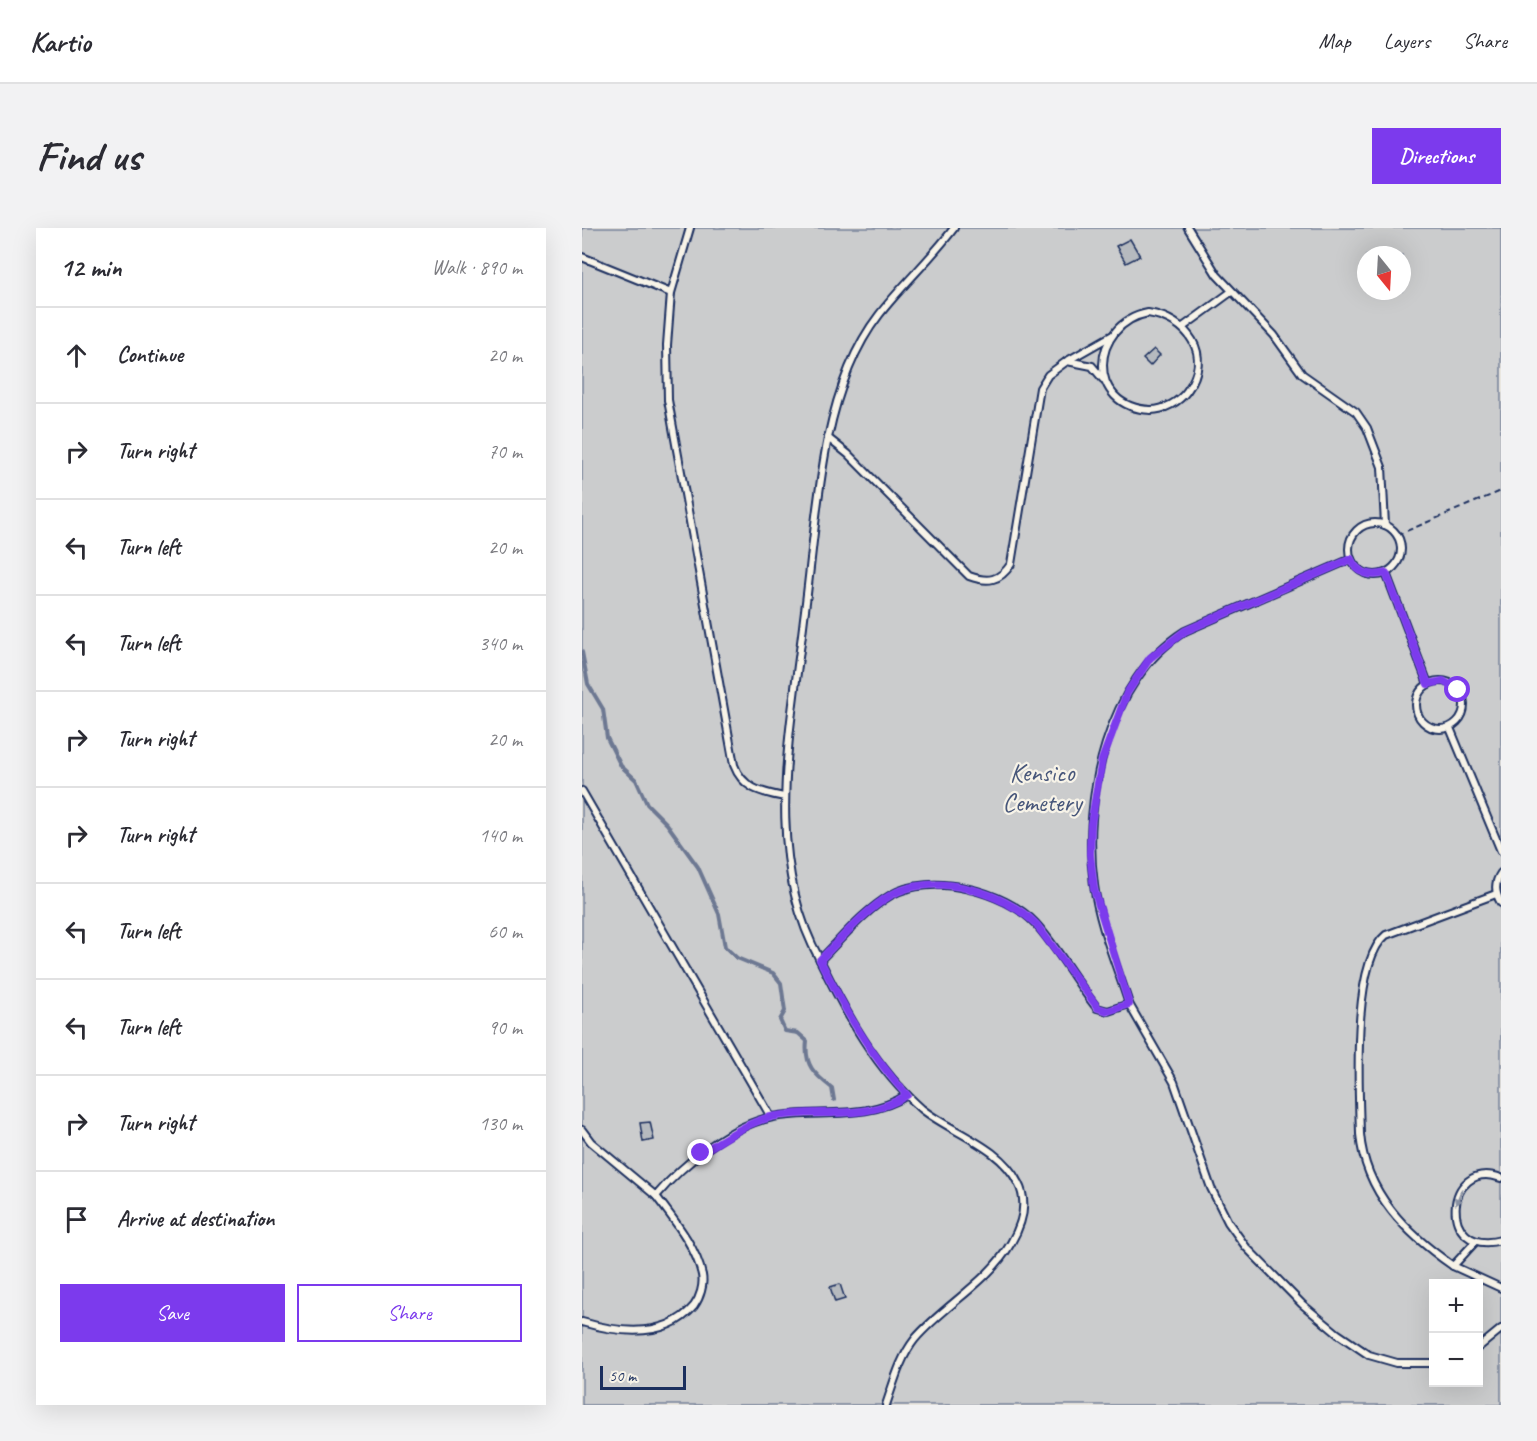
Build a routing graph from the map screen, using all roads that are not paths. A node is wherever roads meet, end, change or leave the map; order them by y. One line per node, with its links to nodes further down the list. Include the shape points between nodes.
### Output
1 (690, 228): 6 (lane)
2 (954, 228): 11 (lane, via 872,325 838,395)
3 (1188, 228): 5 (lane)
4 (582, 257): 6 (lane)
5 (1231, 292): 7 (lane); 12 (lane, via 1274,335 1302,374 1356,412 1367,428 1384,478)
6 (671, 293): 18 (lane, via 667,355 670,421 734,765 751,788)
7 (1183, 327): 8 (lane, via 1166,316 1148,313 1131,316); 10 (lane, via 1198,358 1186,393 1172,404 1156,410 1138,409 1122,403)
8 (1111, 336): 9 (lane); 10 (lane, via 1104,357)
9 (1067, 361): 10 (lane, via 1092,366); 11 (lane, via 1048,375 1040,388 1011,564 997,579 969,576)
10 (1103, 379)
11 (828, 438): 18 (lane)
12 (1385, 525): 13 (lane, via 1376,523 1358,529 1349,543); 14 (lane, via 1397,535 1401,554)
13 (1351, 559): 14 (lane, via 1366,574); 24 (lane, via 1185,631 1150,658 1127,693 1102,760 1090,854 1094,889)
14 (1386, 573): 15 (lane)
15 (1428, 684): 16 (lane, via 1416,700 1421,720 1435,729); 16 (lane, via 1443,681 1461,694 1463,710)
16 (1450, 728): 19 (lane)
17 (582, 791): 26 (lane)
18 (784, 797): 23 (lane, via 788,873 809,940)
19 (1501, 851)
20 (1501, 873): 21 (lane)
21 (1496, 894): 22 (lane); 32 (lane, via 1386,935 1378,942 1366,968 1361,1015 1362,1153 1379,1192 1399,1223)
22 (1501, 903)
23 (820, 960): 24 (lane, via 892,895 917,886 975,890 1024,912 1098,1008 1108,1011); 25 (lane, via 874,1055)
24 (1129, 1004): 37 (lane, via 1174,1082 1211,1188 1246,1247 1302,1304 1369,1355 1397,1363)
25 (907, 1095): 26 (lane, via 874,1110); 38 (lane, via 1008,1168 1023,1194 1024,1209 998,1262 915,1339 904,1356)
26 (771, 1117): 29 (lane, via 746,1126 701,1153 676,1172)
27 (582, 1131): 29 (lane)
28 (1501, 1178): 31 (lane, one-way to 31, via 1476,1178 1456,1196 1457,1223)
29 (656, 1196): 34 (lane, via 698,1262 703,1278 696,1303 677,1320 650,1330 615,1330)
30 (1501, 1240): 31 (lane)
31 (1476, 1241): 32 (lane)
32 (1453, 1266): 33 (lane)
33 (1501, 1288)
34 (582, 1322)
35 (1501, 1329): 36 (lane)
36 (1483, 1344)
37 (1429, 1363)
38 (886, 1405)

